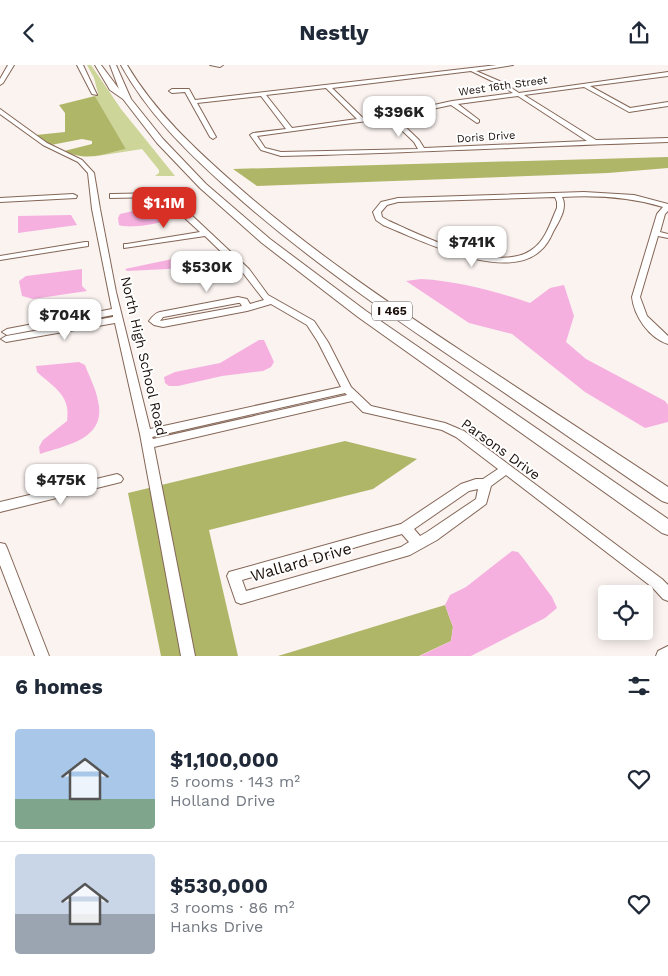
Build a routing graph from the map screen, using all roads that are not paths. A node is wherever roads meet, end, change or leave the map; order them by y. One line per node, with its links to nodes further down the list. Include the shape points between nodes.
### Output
1 (11, 65): 13 (street)
2 (80, 65): 20 (street)
3 (98, 65): 21 (highway, via 113,88)
4 (113, 65): 21 (highway, I 465)
5 (124, 65): 14 (highway, I 465)
6 (132, 65): 14 (highway)
7 (213, 65): 8 (street)
8 (220, 65)
9 (455, 65): 11 (street)
10 (510, 65): 11 (street)
11 (471, 70): 16 (street); 19 (street)
12 (668, 74): 15 (street, West 16th Street)
13 (0, 83)
14 (136, 85): 56 (highway, I 465, via 175,133 207,165 272,223 340,276)
15 (584, 85): 19 (street, West 16th Street); 24 (street, via 629,110)
16 (327, 86): 18 (street); 27 (street)
17 (172, 91): 22 (street, via 187,90)
18 (262, 94): 22 (street); 29 (street)
19 (519, 94): 23 (street, West 16th Street); 33 (street)
20 (95, 95)
21 (126, 99): 58 (highway, I 465, via 203,186 290,260 370,320)
22 (194, 102): 31 (street)
23 (452, 103): 26 (street, West 16th Street); 28 (street)
24 (668, 104)
25 (0, 111): 47 (street, North High School Road, via 40,141 80,161 90,171)
26 (390, 116): 27 (street, West 16th Street); 34 (street)
27 (361, 120): 29 (street, West 16th Street)
28 (477, 121)
29 (290, 130): 30 (street, West 16th Street)
30 (253, 135): 34 (street, Doris Drive, via 263,149 281,154)
31 (213, 137)
32 (668, 140): 33 (street, Doris Drive)
33 (595, 142): 34 (street, Doris Drive)
34 (422, 150)
35 (557, 195): 35 (street, via 561,208 540,247 528,256 508,260 471,256 386,223 377,212 389,202); 39 (street, via 624,194)
36 (73, 196): 38 (street)
37 (113, 196): 41 (street, Parsons Drive, via 165,196)
38 (0, 200)
39 (668, 206): 40 (street, via 661,214)
40 (655, 233): 42 (street); 50 (street, via 636,303 644,320)
41 (205, 234): 44 (street); 46 (street, Parsons Drive, via 246,271)
42 (668, 236)
43 (85, 244): 45 (street)
44 (127, 246)
45 (0, 258)
46 (270, 301): 48 (street, via 164,324 156,323); 51 (street, Parsons Drive, via 311,323)
47 (118, 315): 49 (street); 52 (street, North High School Road)
48 (156, 316)
49 (3, 336)
50 (668, 341)
51 (350, 393): 52 (street); 53 (street, Parsons Drive, via 367,409 453,430)
52 (147, 439): 65 (street, North High School Road)
53 (506, 469): 55 (street, Wallard Drive); 62 (street, Parsons Drive, via 657,583)
54 (116, 479): 57 (street)
55 (485, 484): 59 (street, Wallard Drive, via 466,487); 60 (street, Wallard Drive, via 482,501)
56 (668, 496)
57 (0, 507)
58 (668, 528)
59 (405, 529): 60 (street); 60 (street, Wallard Drive, via 234,576 240,597 405,551)
60 (419, 544)
61 (0, 548): 64 (street)
62 (668, 595)
63 (668, 653): 66 (street)
64 (42, 656)
65 (188, 656)
66 (663, 656)

